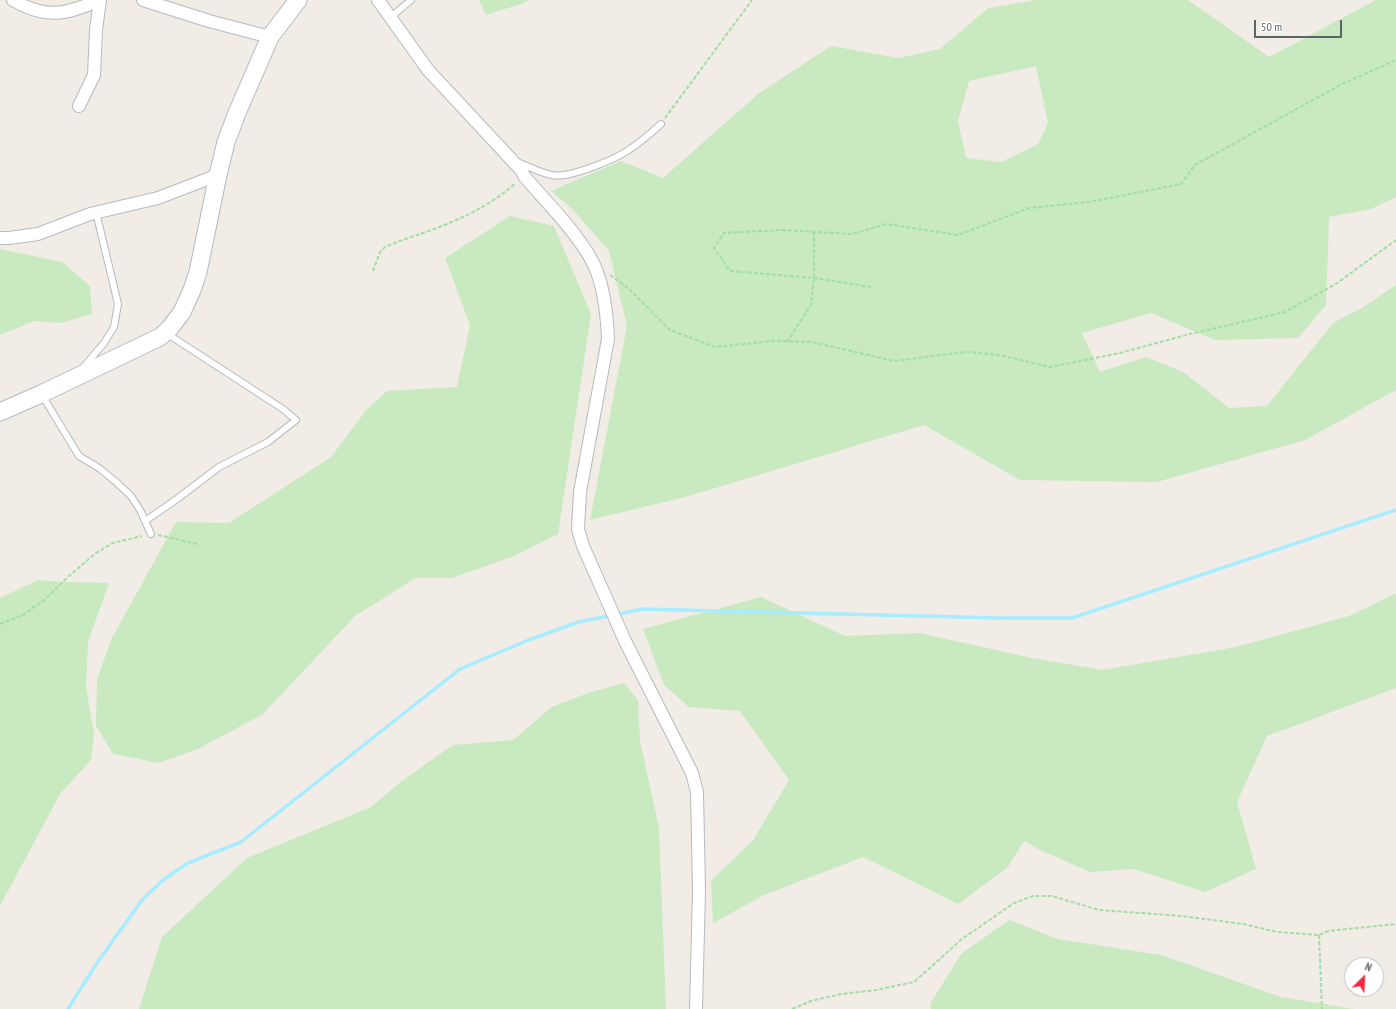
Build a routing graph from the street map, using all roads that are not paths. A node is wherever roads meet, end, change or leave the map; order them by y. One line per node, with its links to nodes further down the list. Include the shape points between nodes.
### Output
1 (13, 0): 2 (street, via 49,13 76,10)
2 (100, 0): 9 (street, via 94,75)
3 (143, 0): 8 (street)
4 (298, 0): 8 (street)
5 (378, 0): 7 (street)
6 (411, 0): 7 (lane)
7 (391, 17): 11 (street, via 428,70)
8 (270, 38): 12 (street, via 237,113 226,142)
9 (79, 106)
10 (661, 124): 11 (lane, via 648,137 626,152 571,174 552,176)
11 (510, 159): 21 (street, via 578,238 592,260 607,316 608,339 580,492 578,529 625,641 692,773 696,786)
12 (218, 175): 13 (street, via 158,198); 15 (street, via 192,290 182,312)
13 (96, 212): 14 (street, via 38,234); 16 (lane, via 118,304 114,327 104,343)
14 (0, 238)
15 (165, 332): 16 (street, via 160,337); 19 (lane, via 296,420 268,442 219,467)
16 (73, 378): 17 (street)
17 (41, 394): 18 (street); 19 (lane, via 79,456 99,468 131,496)
18 (0, 412)
19 (146, 521): 20 (lane)
20 (151, 534)
21 (696, 1009)

